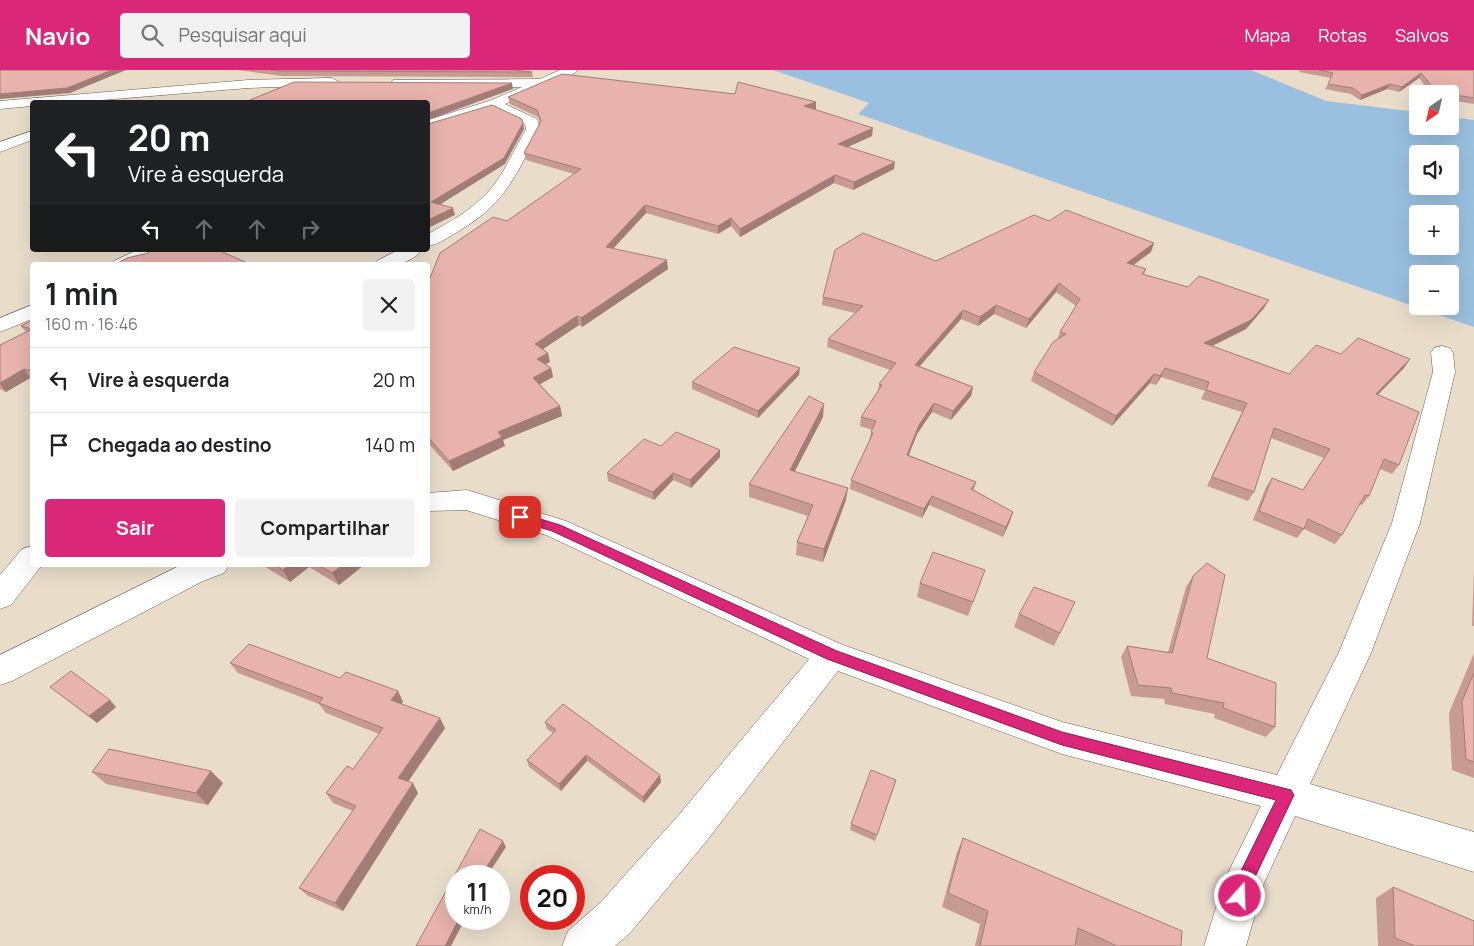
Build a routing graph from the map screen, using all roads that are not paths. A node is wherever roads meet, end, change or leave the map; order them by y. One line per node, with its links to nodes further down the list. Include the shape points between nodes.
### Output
1 (571, 70): 6 (lane)
2 (196, 76): 3 (lane)
3 (282, 82): 4 (lane); 7 (lane)
4 (349, 83)
5 (384, 83): 6 (lane)
6 (541, 83): 11 (lane)
7 (140, 93): 8 (lane); 9 (lane)
8 (58, 100)
9 (121, 100)
10 (30, 102): 12 (lane)
11 (494, 104): 13 (lane); 16 (lane, via 532,122 533,129 507,178 487,203)
12 (0, 105)
13 (430, 123)
14 (30, 136): 15 (lane)
15 (0, 147)
16 (430, 240)
17 (148, 252): 19 (lane)
18 (408, 252): 20 (lane)
19 (128, 262)
20 (390, 262)
21 (30, 312): 22 (lane)
22 (0, 326)
23 (1442, 352): 30 (lane, via 1444,372 1406,522 1355,653)
24 (430, 502): 28 (lane, via 467,500 556,528)
25 (30, 559): 27 (lane)
26 (208, 567): 29 (lane)
27 (0, 597)
28 (832, 655): 30 (lane, via 1062,738); 32 (lane, via 678,845 615,918)
29 (0, 671)
30 (1286, 795): 31 (lane); 33 (lane, via 1246,879)
31 (1474, 852)
32 (583, 946)
33 (1225, 946)

